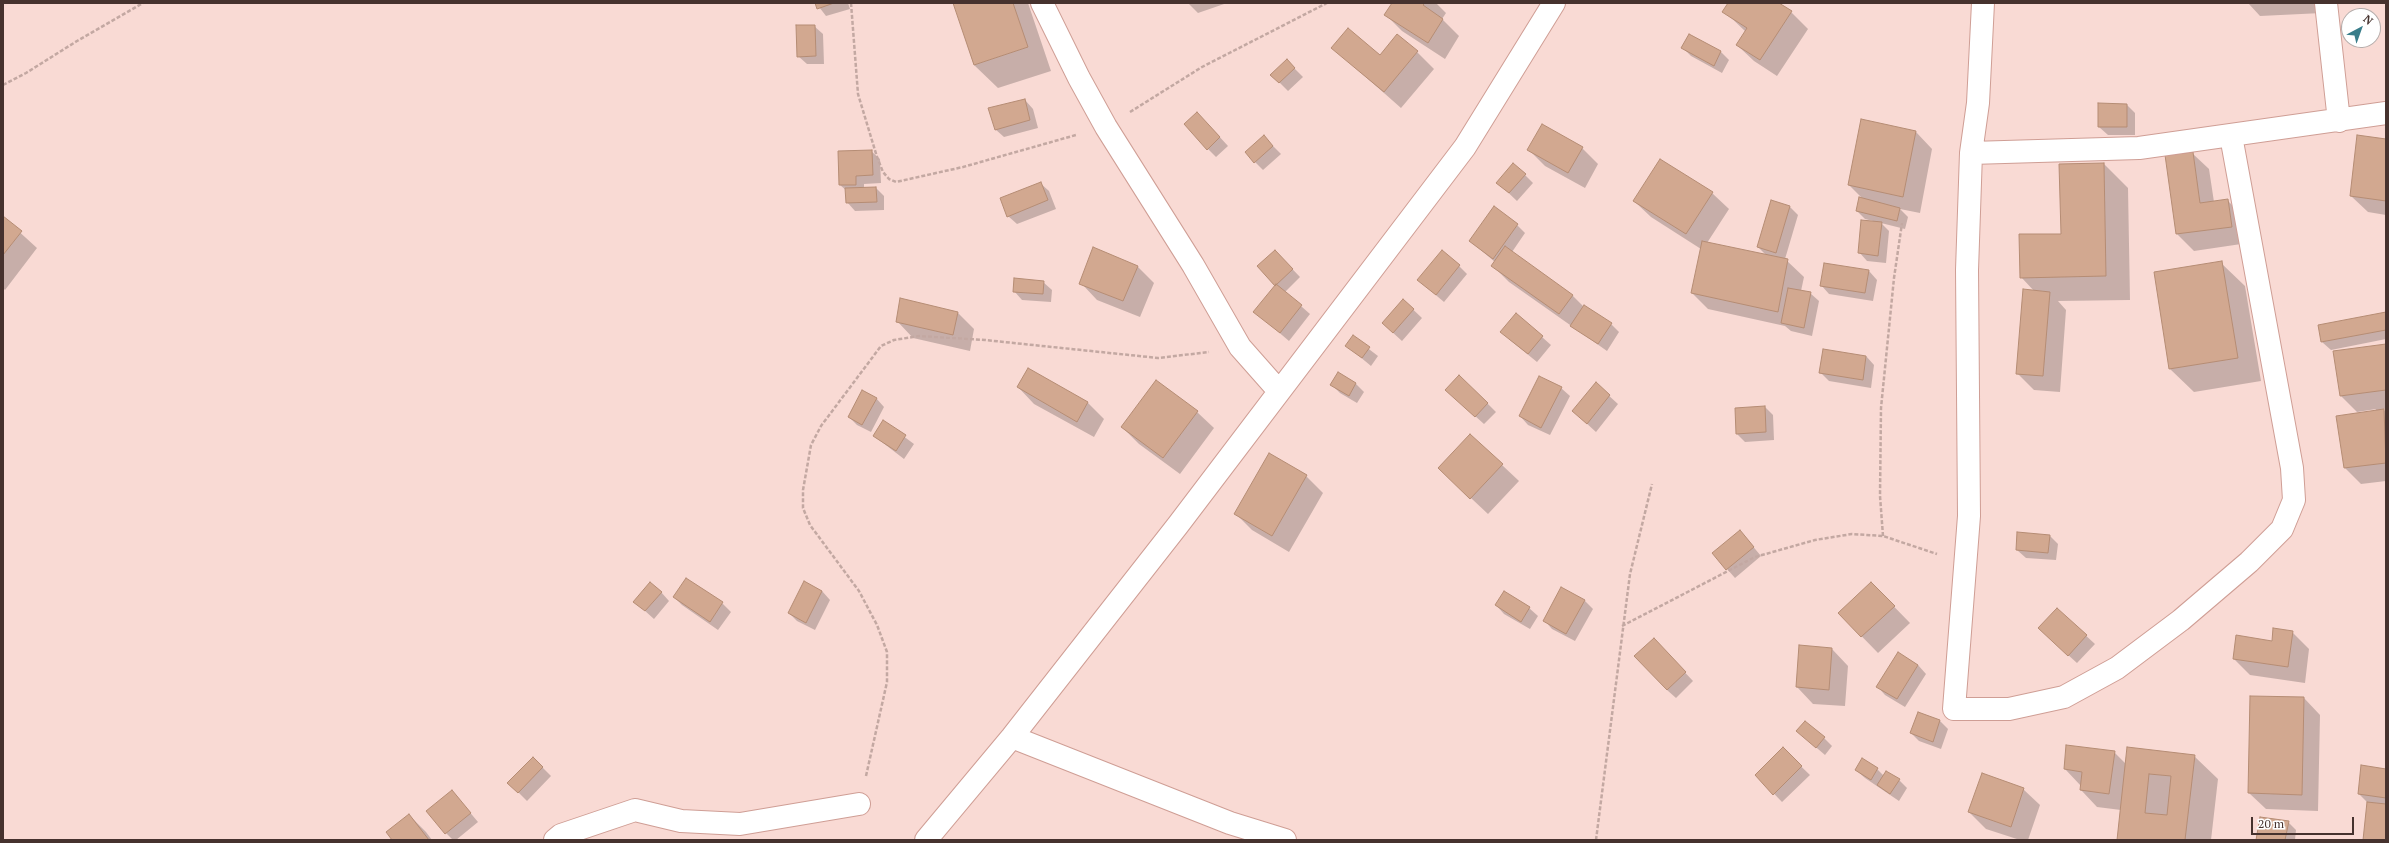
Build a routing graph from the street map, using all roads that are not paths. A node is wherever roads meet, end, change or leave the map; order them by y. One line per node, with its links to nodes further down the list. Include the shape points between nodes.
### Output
1 (1042, 3): 9 (street, via 1106,127 1193,265 1240,346)
2 (1554, 3): 9 (street, via 1465,147)
3 (1984, 3): 8 (street, via 1978,103)
4 (2326, 3): 6 (street)
5 (2386, 113): 6 (street)
6 (2339, 121): 7 (street)
7 (2231, 136): 8 (street, via 2139,148); 8 (street, via 2292,468 2294,500 2282,529 2249,562 2181,620 2117,668 2064,697 2009,709 1954,709 1969,516 1967,270)
8 (1971, 153)
9 (1278, 390): 10 (street, via 1178,525)
10 (1012, 737): 13 (street); 14 (street, via 1230,823)
11 (859, 804): 12 (street, via 740,824 681,822 635,810 561,835)
12 (555, 840)
13 (926, 840)
14 (1285, 840)

